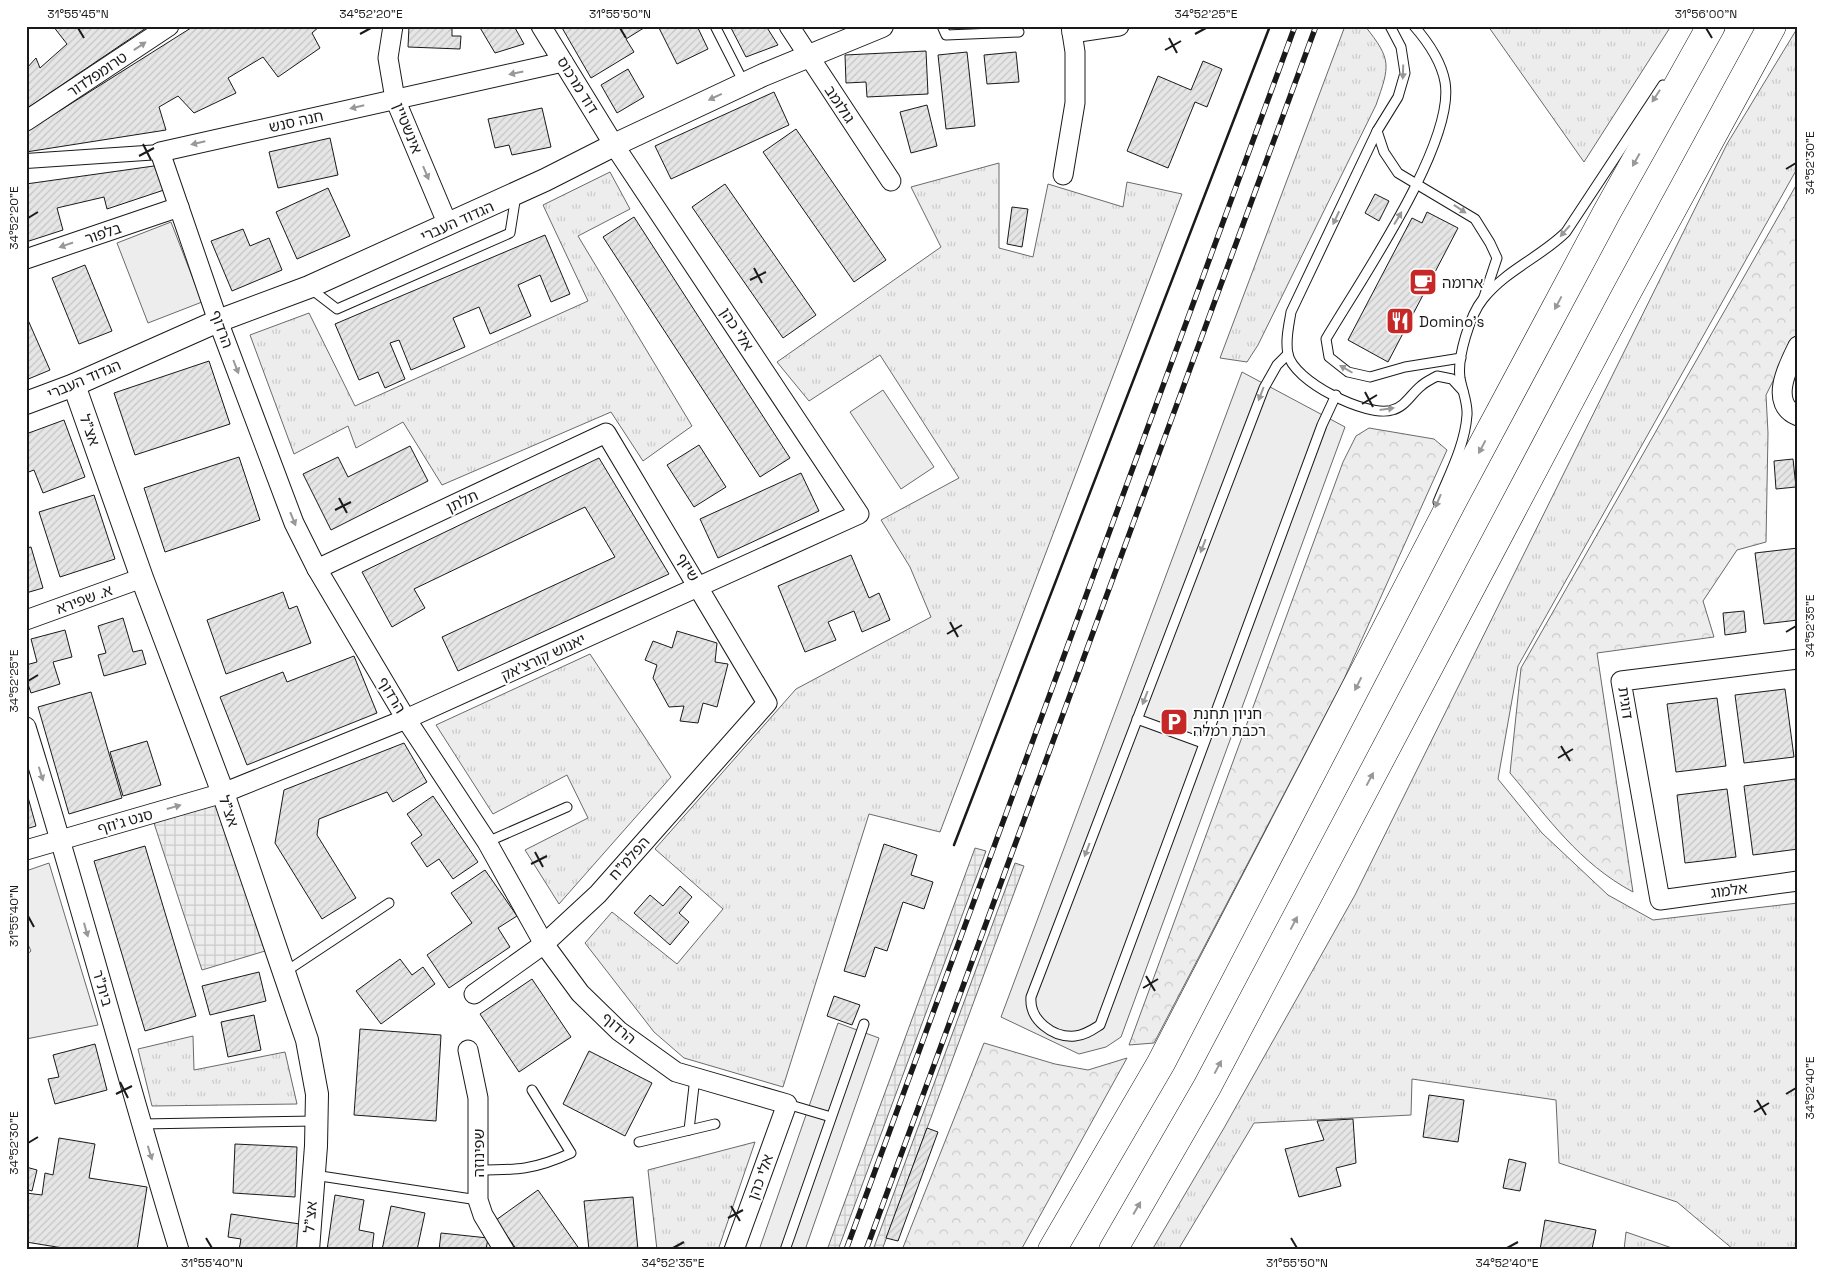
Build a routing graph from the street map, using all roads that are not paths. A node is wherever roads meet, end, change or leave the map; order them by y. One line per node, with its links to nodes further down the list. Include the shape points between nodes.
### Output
1 (169, 26): 22 (street, טרומפלדור, one-way to 1)
2 (393, 26): 21 (street, אינשטיין, via 388,58)
3 (541, 26): 18 (street, דוד מרכוס)
4 (715, 26): 20 (lane)
5 (789, 26): 17 (street, גולומב)
6 (882, 26): 17 (street, הגדוד העברי)
7 (942, 26): 15 (lane, via 946,35)
8 (1119, 26): 14 (street)
9 (1390, 26): 23 (lane, one-way to 23, via 1401,48 1405,73 1398,97)
10 (1414, 26): 29 (lane, via 1436,54 1445,83 1443,117)
11 (1702, 26): 16 (lane)
12 (1711, 26): 54 (highway, one-way to 54, via 1602,220)
13 (1772, 26): 92 (highway, one-way to 13, via 1207,1087 1625,296)
14 (1071, 30): 27 (street, via 1075,52 1075,104)
15 (1019, 32)
16 (1686, 51)
17 (808, 56): 20 (street, הגדוד העברי); 28 (street, גולומב)
18 (563, 62): 21 (street, חנה סנש, one-way to 21); 24 (street, דוד מרכוס)
19 (1670, 75): 35 (lane, one-way to 35, via 1566,232 1552,246 1508,274)
20 (744, 83): 24 (street, הגדוד העברי, one-way to 24)
21 (395, 99): 25 (street, חנה סנש, one-way to 25); 32 (street, אינשטיין, one-way to 32)
22 (26, 121)
23 (1377, 132): 29 (lane, via 1389,162 1398,173); 38 (lane, one-way to 38, via 1291,312)
24 (614, 144): 30 (street, הגדוד העברי); 48 (street, אלי כהן)
25 (160, 152): 26 (street, חנה סנש); 31 (street, הרדוף)
26 (26, 161)
27 (1063, 174)
28 (892, 181)
29 (1418, 184): 35 (lane, one-way to 35, via 1475,219 1490,243 1496,258); 39 (lane, one-way to 29, via 1370,376 1348,372 1329,357 1326,339)
30 (516, 193): 32 (street, הגדוד העברי); 34 (lane, via 510,232 337,309)
31 (179, 207): 33 (street, בלפור, one-way to 33); 36 (street, הרדוף)
32 (448, 225): 34 (street, הגדוד העברי)
33 (26, 259)
34 (309, 287): 36 (street, הגדוד העברי)
35 (1483, 299): 39 (lane, via 1470,324)
36 (218, 321): 40 (street, הגדוד העברי); 50 (street, הרדוף, one-way to 50, via 294,524)
37 (1798, 346): 45 (street, via 1781,388 1784,403 1791,413)
38 (1288, 354): 42 (lane, via 1294,369 1312,384); 57 (lane, one-way to 57, via 1277,365 1264,388)
39 (1461, 358): 41 (lane, via 1460,376)
40 (74, 385): 43 (street, הגדוד העברי); 44 (street, אצ"ל)
41 (1464, 393): 42 (lane, one-way to 41, via 1371,411 1392,410 1437,376 1452,379); 47 (lane, one-way to 47, via 1468,413 1466,429)
42 (1336, 395): 60 (lane)
43 (26, 403): 44 (street)
44 (82, 410): 51 (street, אצ"ל)
45 (1798, 416)
46 (606, 433): 50 (street, תלתן); 52 (street, שיזף)
47 (1434, 512)
48 (859, 514): 52 (street, יאנוש קורצ'אק)
49 (1426, 530): 54 (lane)
50 (317, 569): 58 (street, הרדוף)
51 (142, 578): 53 (street, א. שפירא); 61 (street, אצ"ל)
52 (699, 586): 56 (street, שיזף); 58 (street, יאנוש קורצ'אק)
53 (26, 620)
54 (1378, 645): 91 (highway, one-way to 91, via 1162,1062)
55 (1798, 659): 67 (street, דוגית, via 1621,681)
56 (767, 703): 69 (street, הפלמ"ח, via 598,894)
57 (1137, 719): 60 (lane); 60 (lane, one-way to 60, via 1031,997 1033,1014 1047,1028 1060,1034 1088,1033 1100,1025)
58 (406, 720): 61 (street, יאנוש קורצ'אק); 64 (street, הרדוף)
59 (26, 727): 63 (street, בית"ר, one-way to 63)
60 (1203, 744)
61 (223, 793): 63 (street, סנט ג'וזף, one-way to 61); 70 (street, אצ"ל)
62 (567, 807): 64 (lane)
63 (61, 840): 65 (street, סנט ג'וזף); 79 (street, בית"ר, one-way to 79)
64 (487, 842): 69 (street, הרדוף)
65 (26, 850)
66 (1798, 881): 67 (street, אלמוג)
67 (1660, 900)
68 (389, 903): 70 (lane)
69 (544, 944): 71 (street, הפלמ"ח); 74 (street, הרדוף, via 580,993 619,1031 676,1072)
70 (284, 972): 78 (street, אצ"ל, via 306,1040 317,1094)
71 (474, 994)
72 (864, 1024): 77 (lane)
73 (468, 1050): 83 (street, שפינוזה, via 478,1098)
74 (695, 1077): 76 (street, הרדוף); 81 (lane)
75 (532, 1090): 83 (lane, via 571,1153 546,1165 520,1170)
76 (787, 1104): 77 (lane); 89 (street, אלי כהן)
77 (831, 1117): 90 (lane)
78 (316, 1121): 79 (lane); 84 (street, אצ"ל)
79 (141, 1124): 86 (street, בית"ר, one-way to 86)
80 (715, 1124): 81 (lane)
81 (689, 1130): 82 (lane)
82 (639, 1142)
83 (478, 1170): 85 (street, שפינוזה)
84 (314, 1175): 85 (lane); 87 (street, אצ"ל)
85 (478, 1200): 88 (street, שפינוזה, via 483,1216)
86 (179, 1250)
87 (308, 1250)
88 (504, 1250)
89 (734, 1250)
90 (785, 1250)
91 (1052, 1250)
92 (1113, 1250)

